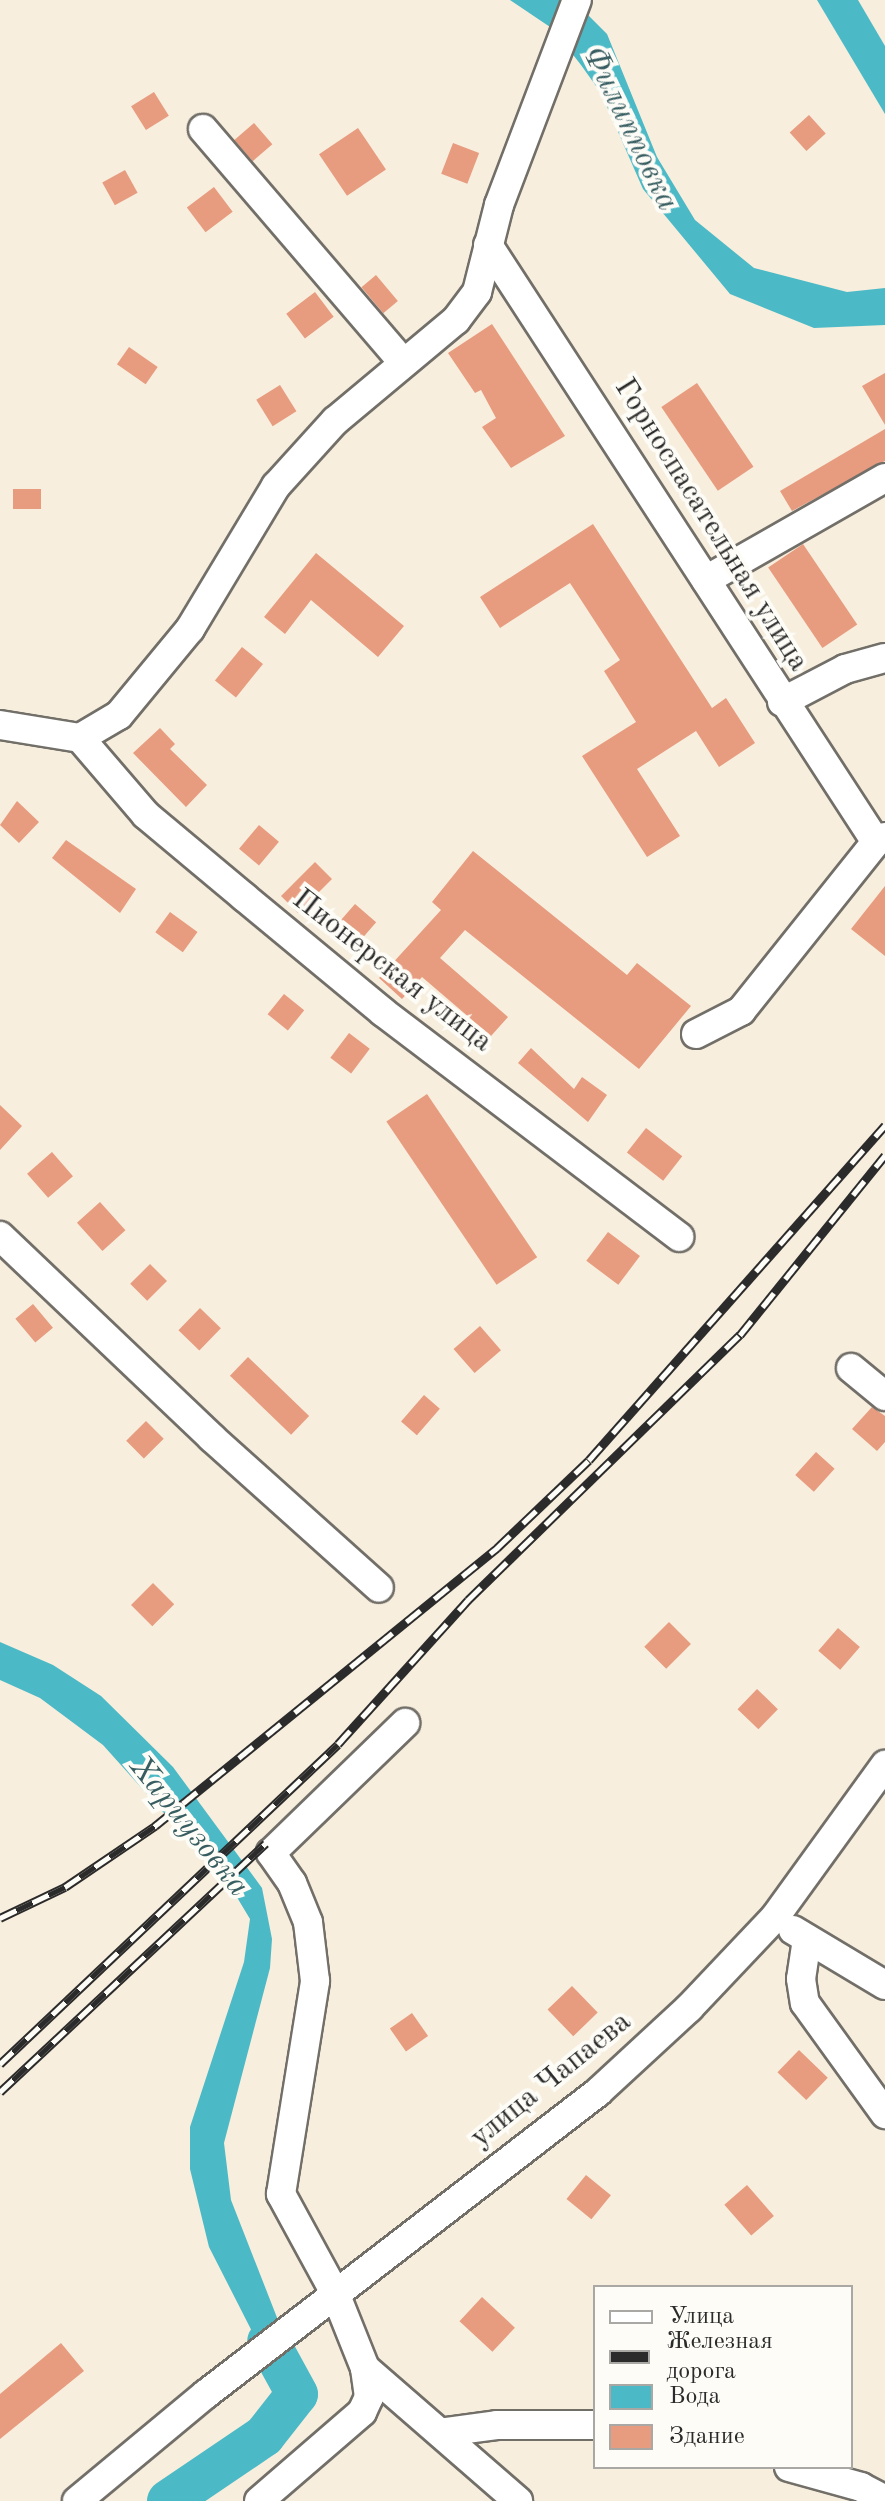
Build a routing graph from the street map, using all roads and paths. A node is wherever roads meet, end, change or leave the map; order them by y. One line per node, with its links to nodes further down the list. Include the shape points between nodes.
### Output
1 (577, 0): 3 (street, via 542,84)
2 (203, 129): 4 (street)
3 (488, 245): 4 (street, via 477,292 456,320); 6 (street, Горноспасательная улица)
4 (403, 362): 10 (street, via 335,421 276,486 190,629 119,715)
5 (885, 478): 6 (street)
6 (706, 580): 8 (street, Горноспасательная улица)
7 (885, 658): 8 (street, via 845,669)
8 (782, 702): 11 (street, Горноспасательная улица)
9 (0, 725): 10 (street)
10 (80, 738): 14 (street, Пионерская улица, via 146,815 256,907 383,1012)
11 (880, 840): 12 (street, via 741,1011)
12 (696, 1034)
13 (0, 1236): 17 (street)
14 (679, 1237)
15 (851, 1368): 16 (street)
16 (885, 1396)
17 (379, 1588)
18 (405, 1723): 24 (street, via 271,1853 292,1883 308,1922 315,1981 281,2194)
19 (885, 1765): 20 (street, улица Чапаева)
20 (775, 1917): 21 (street); 24 (street, улица Чапаева, via 689,2008 598,2092)
21 (807, 1939): 22 (street); 23 (street, via 801,1979 805,2003)
22 (885, 1985)
23 (885, 2114)
24 (335, 2293): 25 (street); 30 (street, улица Чапаева)
25 (365, 2368): 27 (street); 31 (street, via 369,2397 362,2412)
26 (593, 2425): 27 (street, via 497,2425)
27 (445, 2432): 32 (street)
28 (796, 2469): 29 (street, via 861,2487)
29 (885, 2500)
30 (77, 2501)
31 (259, 2501)
32 (518, 2501)

